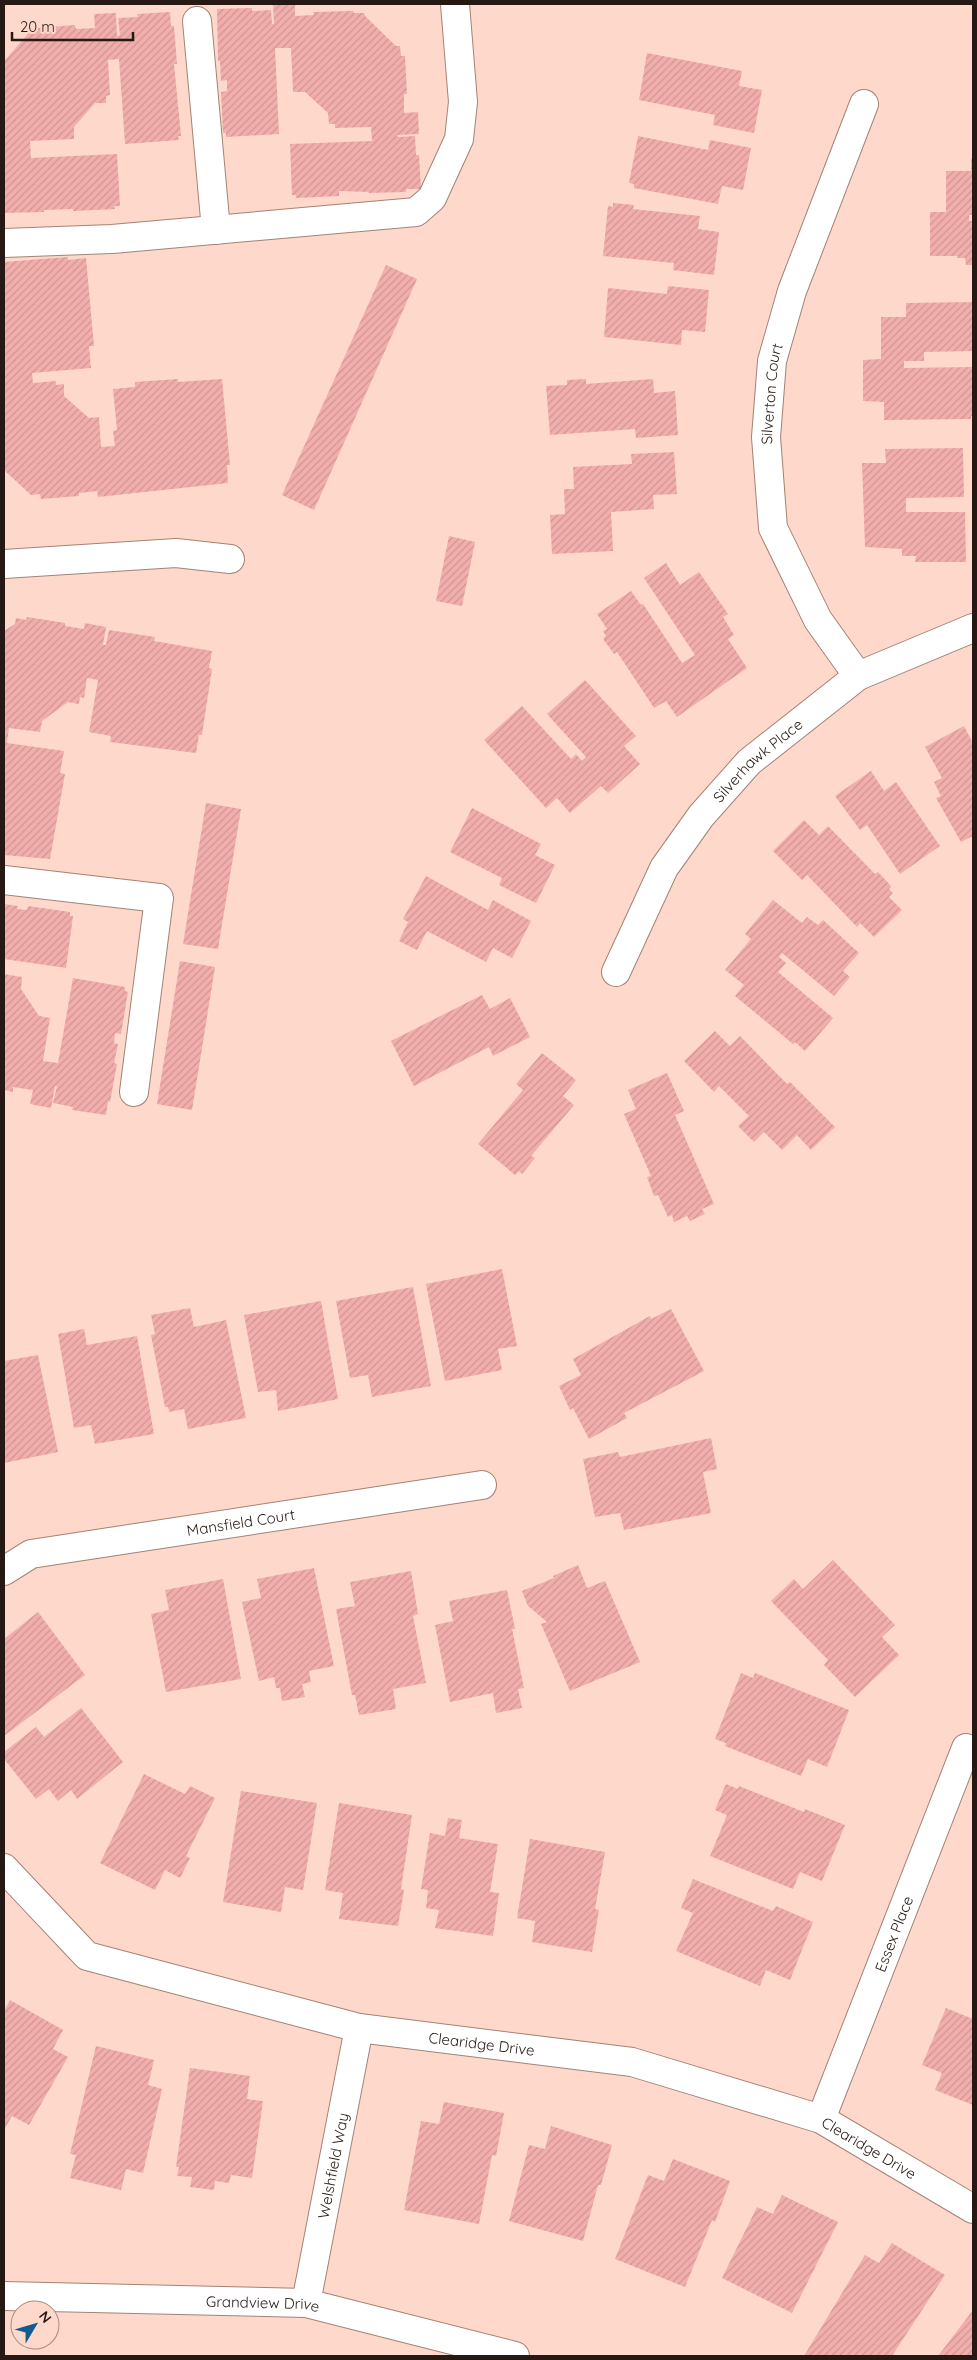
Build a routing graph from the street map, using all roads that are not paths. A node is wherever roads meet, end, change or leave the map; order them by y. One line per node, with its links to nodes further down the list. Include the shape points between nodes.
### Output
1 (455, 4): 4 (street, via 463,102 459,139 432,198 416,212)
2 (197, 21): 4 (street)
3 (864, 104): 9 (street, Silverton Court, via 792,291 772,361 766,437 773,528 818,620)
4 (216, 230): 5 (street, via 112,239)
5 (4, 243)
6 (230, 559): 7 (street, via 176,553)
7 (4, 564)
8 (973, 628): 9 (street, Silverhawk Place)
9 (858, 676): 11 (street, Silverhawk Place, via 749,762 701,816 664,868)
10 (4, 880): 12 (street, via 159,898)
11 (616, 972)
12 (134, 1092)
13 (482, 1485): 14 (street, Mansfield Court, via 30,1554)
14 (4, 1571)
15 (966, 1748): 18 (street, Essex Place)
16 (4, 1868): 17 (street, Clearidge Drive, via 87,1956)
17 (359, 2028): 18 (street, Clearidge Drive, via 632,2062); 21 (street, Welshfield Way)
18 (821, 2119): 19 (street, Clearidge Drive)
19 (973, 2209)
20 (4, 2296): 21 (street, Grandview Drive)
21 (306, 2303): 22 (street, Grandview Drive)
22 (515, 2356)

